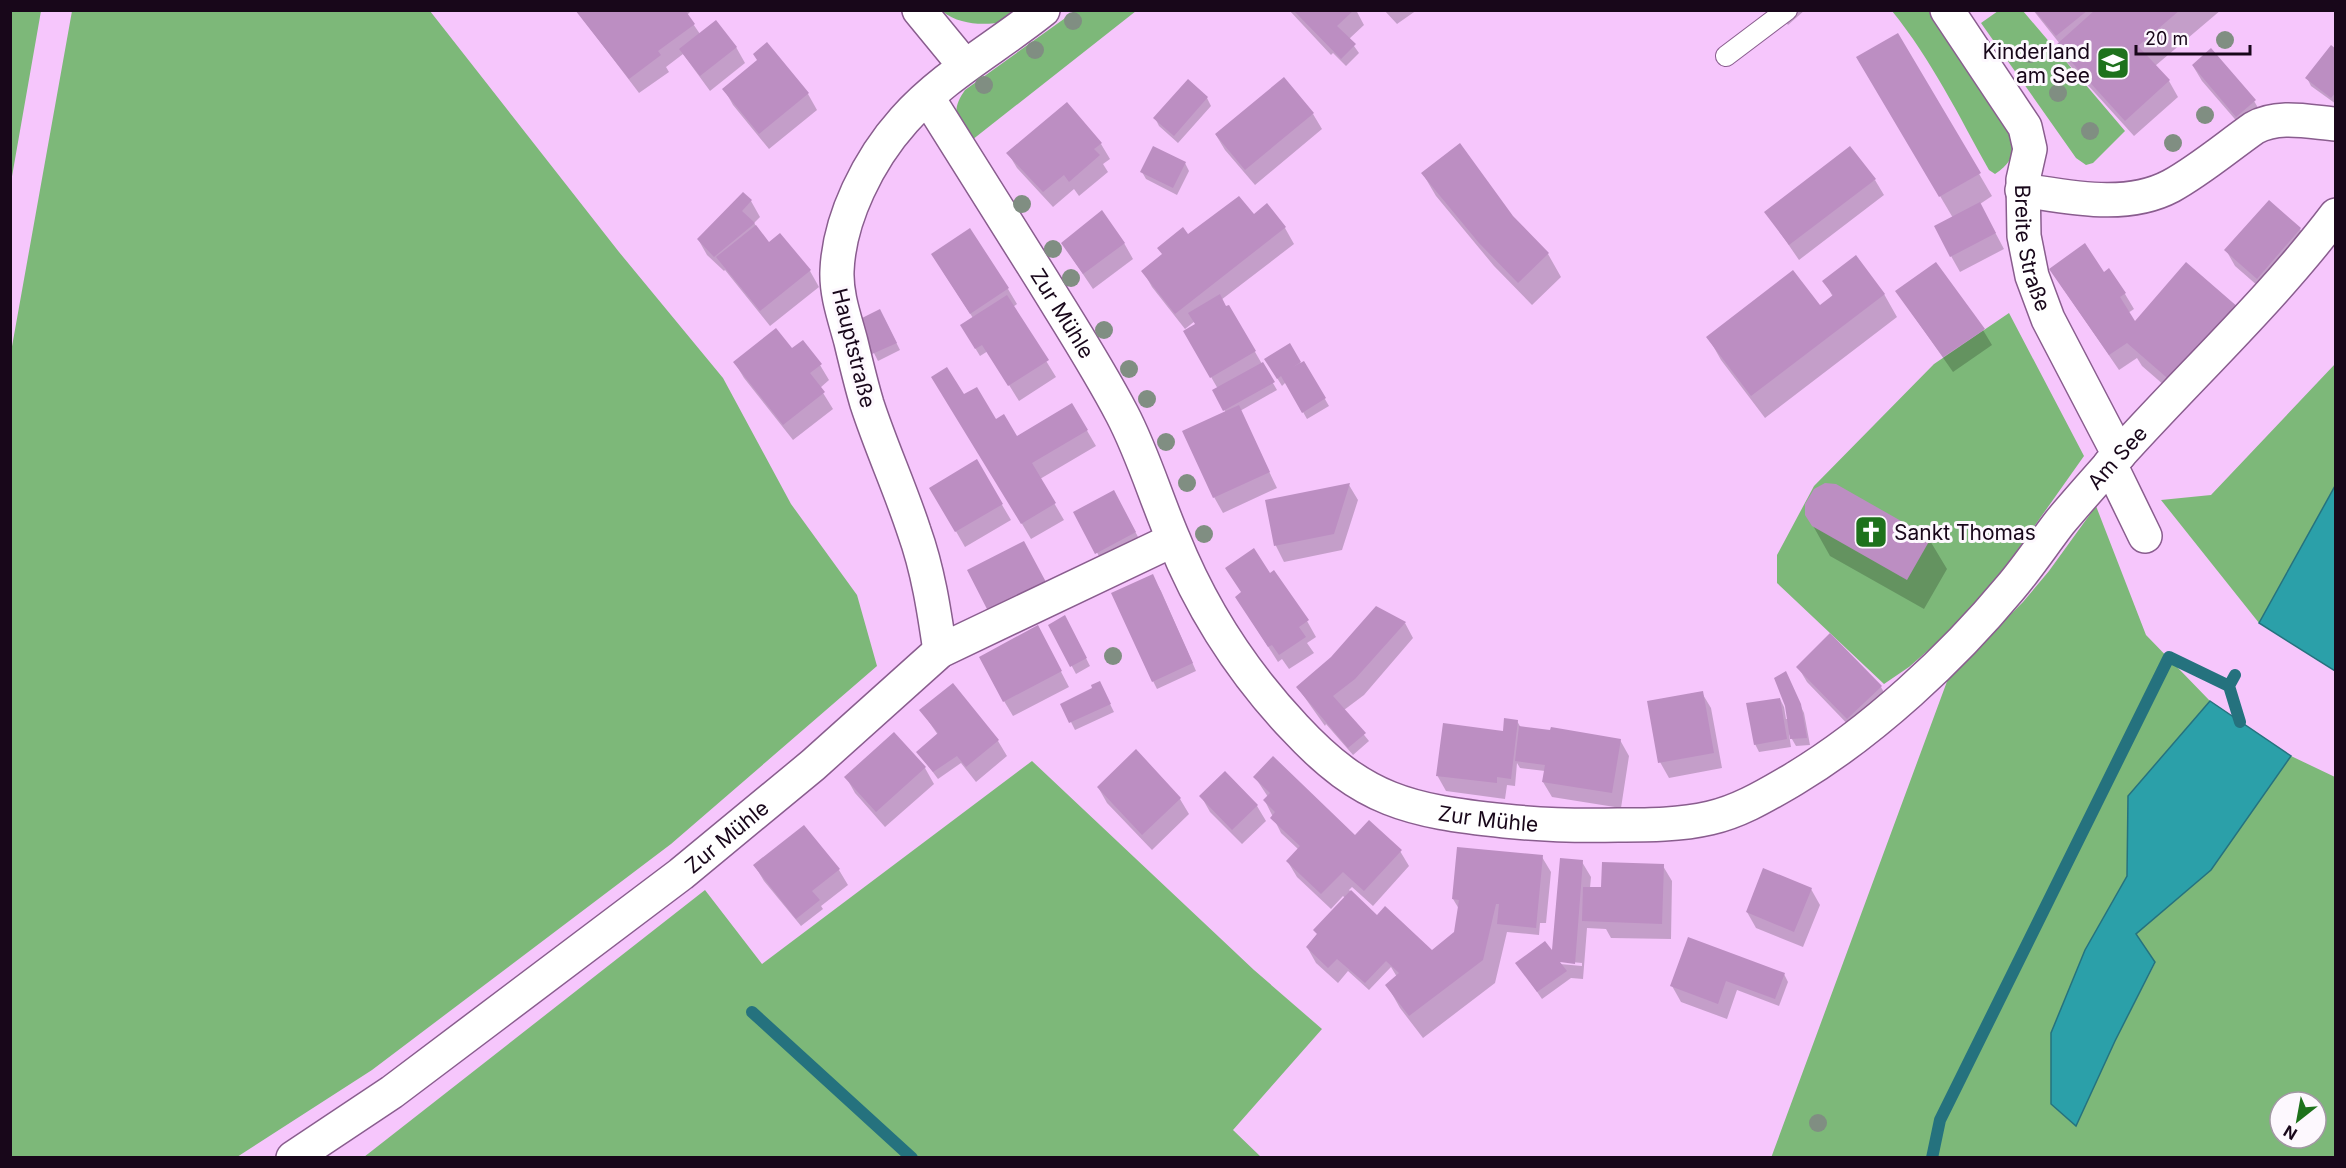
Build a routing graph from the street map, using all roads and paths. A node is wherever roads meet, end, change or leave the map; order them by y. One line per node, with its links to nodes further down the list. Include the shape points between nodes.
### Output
1 (919, 10): 6 (street)
2 (1043, 10): 6 (street, Hauptstraße)
3 (1787, 10): 5 (lane)
4 (1947, 10): 9 (street, Breite Straße, via 2025,127 2030,149)
5 (1726, 56)
6 (966, 66): 7 (street, Hauptstraße)
7 (928, 98): 13 (street, Zur Mühle, via 1094,363 1145,462); 14 (street, Hauptstraße, via 895,130 870,168 846,226 837,274 867,404 924,561)
8 (2336, 124): 9 (street, via 2265,122 2169,187 2138,196 2099,199)
9 (2022, 190): 11 (street, Breite Straße, via 2027,257 2040,299)
10 (2336, 215): 11 (street, Am See, via 2205,365)
11 (2114, 460): 12 (street, Breite Straße); 15 (street, Am See, via 1997,603)
12 (2145, 536)
13 (1173, 540): 14 (street, Zur Mühle); 15 (street, Zur Mühle, via 1216,623 1269,700 1353,781 1410,806 1537,825 1645,825 1710,818 1745,805 1821,762)
14 (940, 651): 16 (street, Zur Mühle, via 813,765 681,874 392,1092)
15 (1900, 699)
16 (293, 1158)

